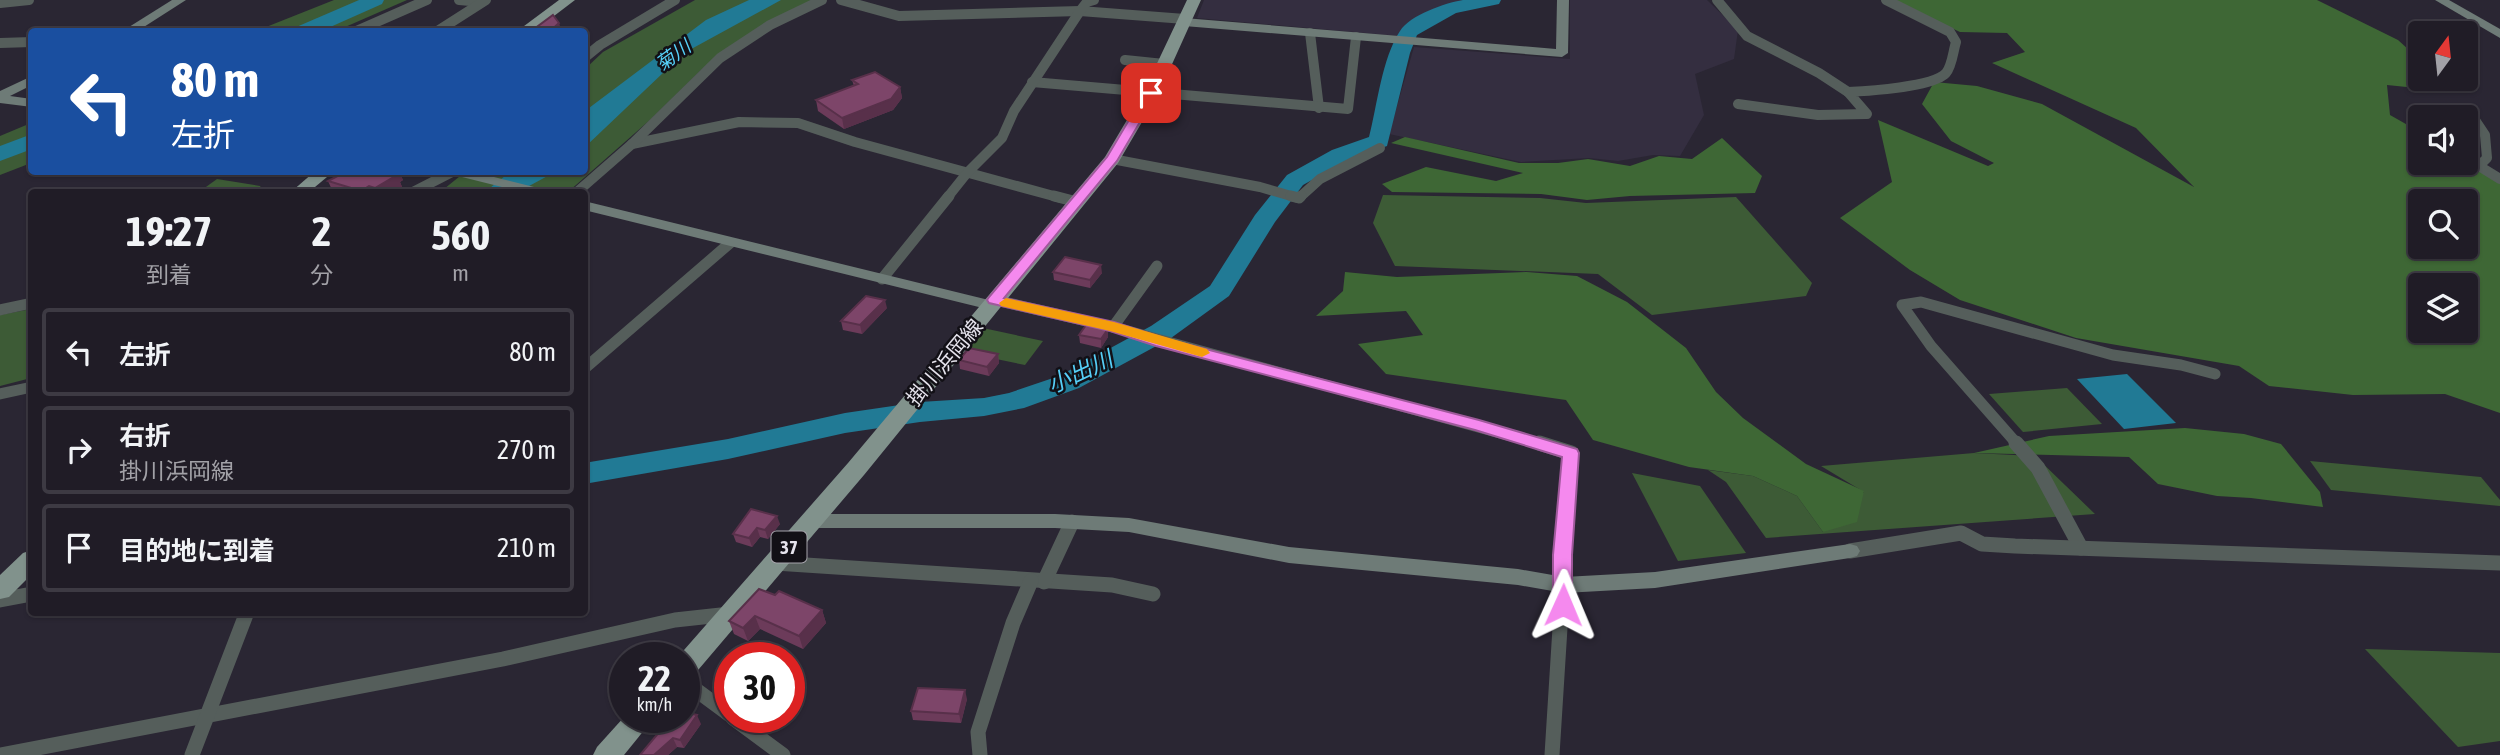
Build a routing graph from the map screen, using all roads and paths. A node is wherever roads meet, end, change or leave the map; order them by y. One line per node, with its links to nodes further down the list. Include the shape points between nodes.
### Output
1 (29, 0): 16 (street)
2 (180, 0): 19 (street)
3 (427, 0): 20 (street)
4 (459, 0): 15 (street)
5 (568, 0): 22 (main road)
6 (675, 0): 28 (street)
7 (822, 0): 40 (street, via 770,25 720,58)
8 (841, 0): 17 (street, via 899,16)
9 (1094, 0): 17 (street)
10 (1194, 0): 18 (main road, 掛川浜岡線 / 37)
11 (1563, 0): 25 (street, via 1562,53)
12 (1717, 0): 33 (street, via 1747,36)
13 (1886, 0): 33 (street, via 1950,32 1956,42 1948,71 1941,78 1892,89)
14 (2441, 0): 24 (street)
15 (484, 1): 21 (street)
16 (0, 3)
17 (1080, 11): 18 (street); 32 (street)
18 (1184, 21): 23 (street); 30 (main road, 掛川浜岡線 / 37)
19 (134, 28)
20 (363, 28)
21 (442, 28)
22 (529, 28)
23 (1310, 33): 25 (street); 38 (street)
24 (2500, 34)
25 (1356, 37): 38 (street, via 1348,109)
26 (28, 42): 27 (street)
27 (0, 43)
28 (588, 55)
29 (1125, 60): 30 (street)
30 (1164, 64): 34 (main road, 掛川浜岡線 / 37)
31 (28, 82): 35 (street)
32 (1032, 82): 34 (street); 43 (street, via 1002,138)
33 (1848, 92): 37 (street, via 1867,114 1815,115)
34 (1151, 93): 38 (street); 42 (main road, 掛川浜岡線 / 37)
35 (0, 97): 36 (street)
36 (28, 102)
37 (1738, 104)
38 (1319, 108)
39 (2478, 125): 47 (street, via 2487,158 2479,166)
40 (632, 144): 43 (street, via 739,122 798,123); 51 (street)
41 (1380, 148): 52 (street, via 1320,179 1300,198)
42 (1112, 159): 52 (street); 53 (main road, 掛川浜岡線 / 37)
43 (967, 173): 53 (street); 57 (street)
44 (320, 175): 48 (main road)
45 (446, 175): 49 (street)
46 (472, 175): 50 (street)
47 (2500, 178)
48 (303, 189)
49 (419, 189)
50 (525, 189)
51 (581, 189)
52 (1275, 191)
53 (1077, 202): 58 (main road, 掛川浜岡線 / 37)
54 (588, 206): 55 (street)
55 (730, 243): 57 (street); 63 (street)
56 (1157, 266): 61 (street)
57 (882, 279): 58 (street)
58 (993, 303): 61 (street); 67 (main road, 掛川浜岡線 / 37)
59 (28, 304): 60 (street)
60 (0, 310)
61 (1114, 327): 62 (street)
62 (1136, 334): 75 (street, via 1571,453 1562,555)
63 (588, 366)
64 (2215, 374): 69 (street, via 2113,355 1922,302 1902,305 1931,346 2038,468)
65 (28, 388): 66 (street)
66 (0, 394)
67 (811, 521): 68 (street); 72 (main road, 掛川浜岡線 / 37)
68 (1072, 522): 74 (street); 75 (street, via 1129,525 1289,555)
69 (2081, 548): 70 (street, via 1982,544 1961,533); 73 (street)
70 (1850, 551): 75 (street, via 1656,580)
71 (28, 562): 76 (main road)
72 (774, 563): 74 (street); 80 (main road, 掛川浜岡線 / 37)
73 (2500, 563)
74 (1038, 582): 77 (street, via 1103,584); 90 (street, via 1013,623 978,732)
75 (1564, 585): 91 (street)
76 (0, 590)
77 (1153, 594)
78 (28, 595): 79 (street)
79 (0, 600)
80 (730, 614): 82 (main road, 掛川浜岡線 / 37); 83 (street, via 675,620)
81 (245, 616): 83 (street)
82 (700, 649)
83 (206, 718): 86 (street); 87 (street)
84 (627, 733): 88 (main road)
85 (754, 733): 89 (street)
86 (1, 755)
87 (192, 755)
88 (607, 755)
89 (783, 755)
90 (980, 755)
91 (1552, 755)

